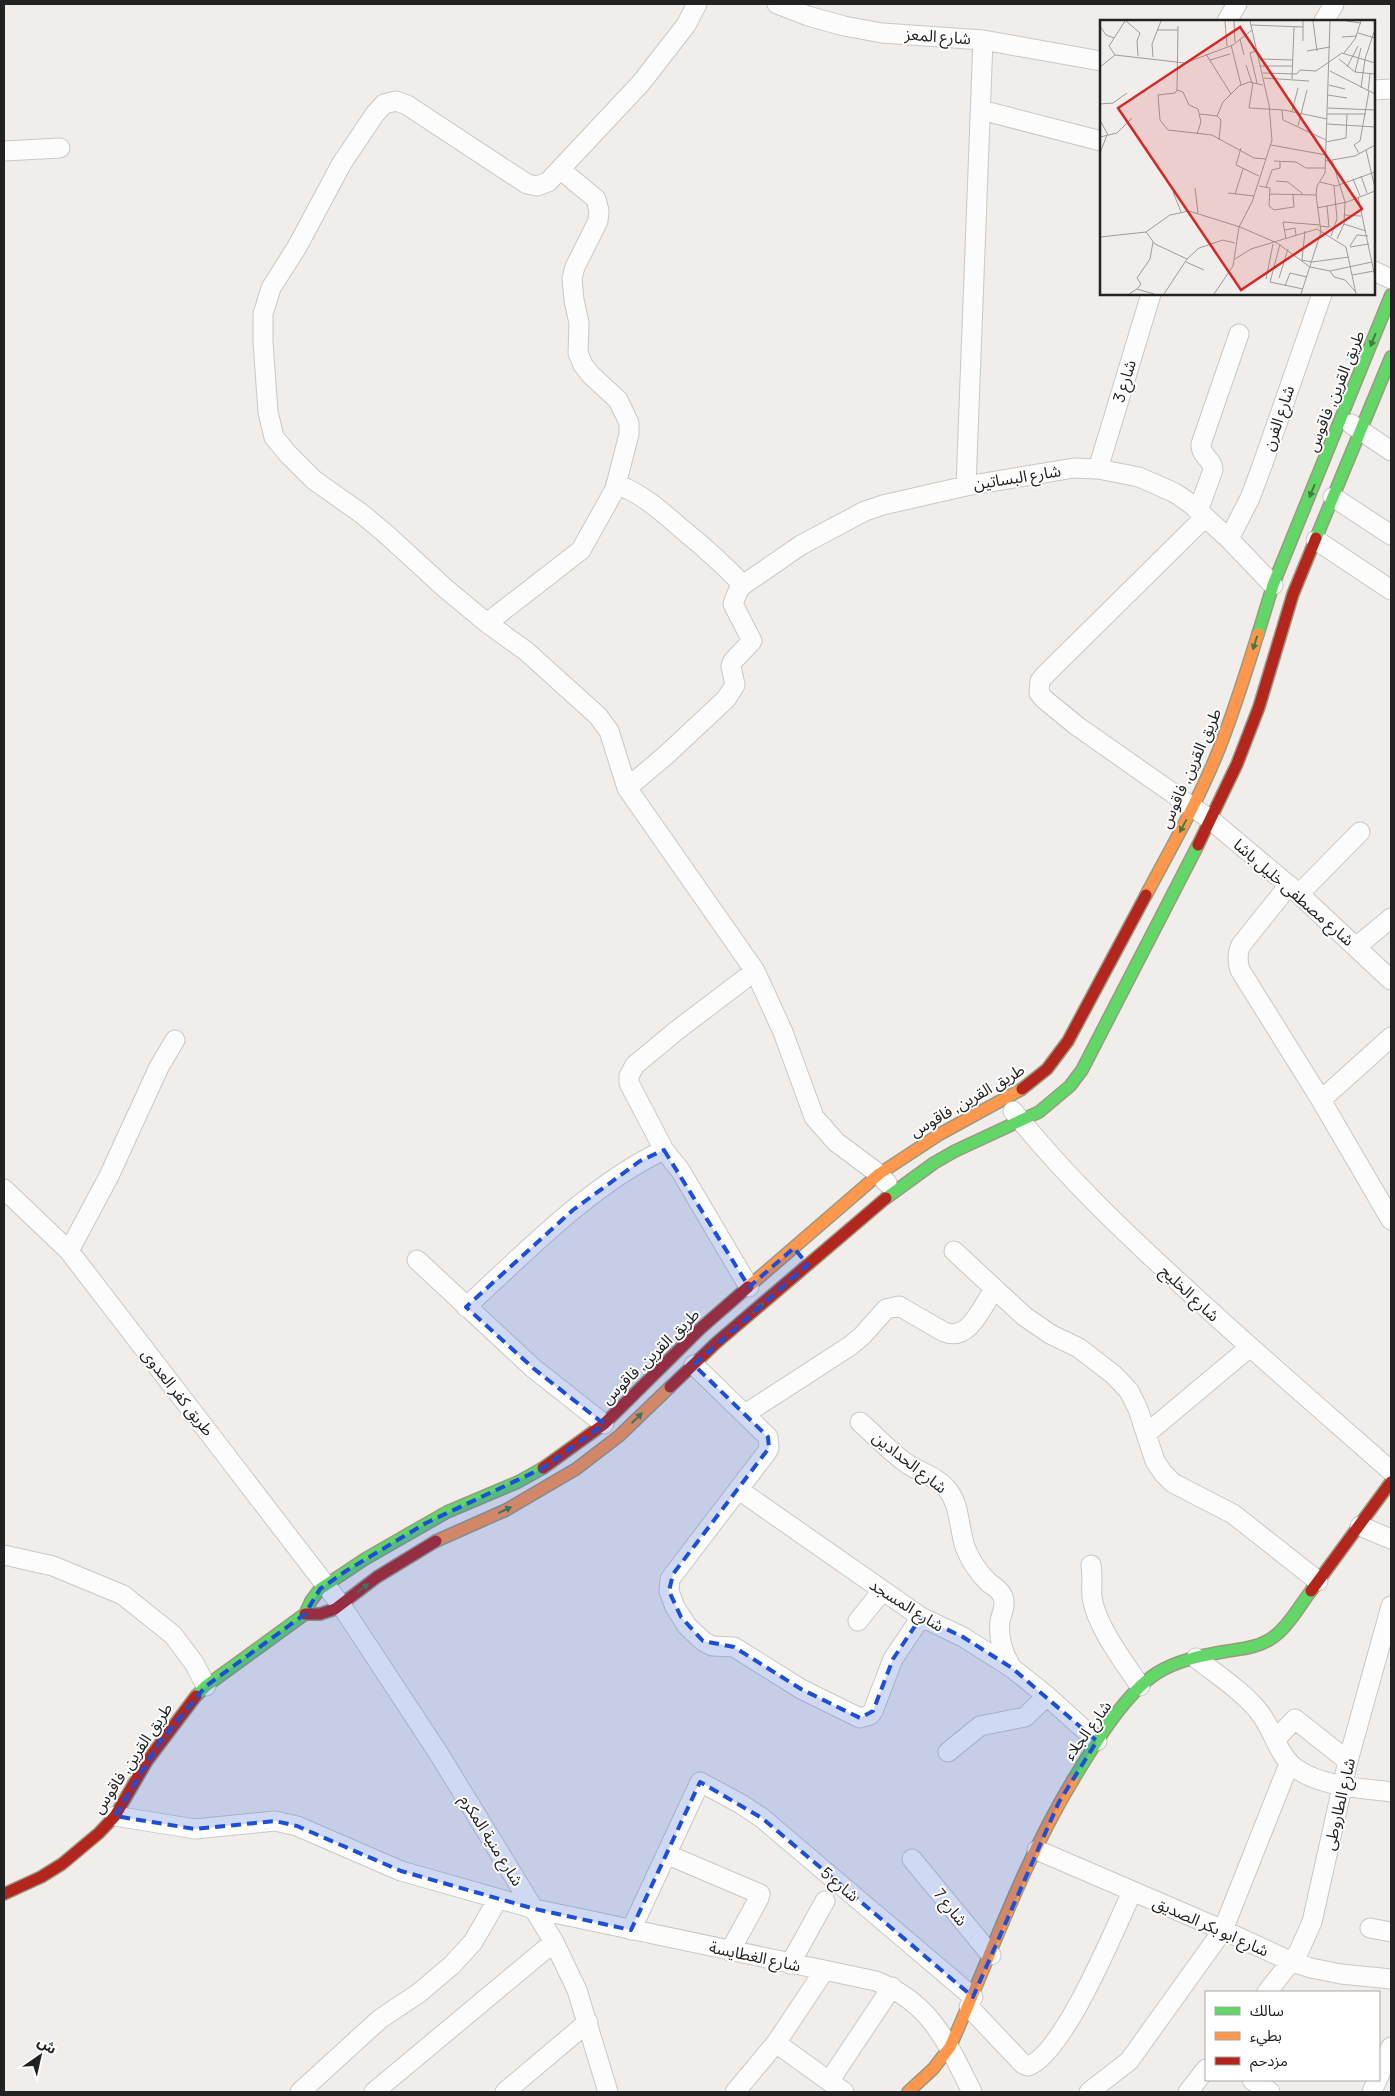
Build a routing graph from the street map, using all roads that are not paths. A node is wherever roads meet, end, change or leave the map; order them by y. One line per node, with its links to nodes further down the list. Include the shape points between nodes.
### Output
1 (697, 4): 15 (street, via 686,24 641,83)
2 (778, 4): 7 (street, شارع المعز, via 808,16 882,33)
3 (1237, 4): 5 (street)
4 (1334, 4): 6 (street)
5 (1228, 20)
6 (1325, 20)
7 (983, 40): 8 (street, شارع المعز); 11 (street)
8 (1100, 61)
9 (1391, 89): 10 (street)
10 (1375, 90)
11 (981, 110): 12 (street); 28 (street)
12 (1100, 141)
13 (60, 148): 14 (street)
14 (4, 151)
15 (560, 170): 27 (street, via 596,199 599,211 598,222 572,278 579,324 578,353 591,375 618,400 629,423); 37 (street, via 548,182 537,186 527,184 407,105 396,101 384,104 342,163 297,247 270,288 263,314 268,412 274,437 314,480 380,529)
16 (1375, 271): 17 (street)
17 (1391, 279)
18 (1151, 295): 26 (street, شارع 3)
19 (1322, 295): 32 (street, شارع الفرن, via 1261,470)
20 (1391, 295): 23 (main road, طريق القرين, فاقوس, one-way to 23)
21 (1239, 334): 30 (street, via 1201,444 1202,453 1213,470)
22 (1389, 366): 24 (main road, طريق القرين, فاقوس)
23 (1342, 417): 24 (street); 35 (main road, طريق القرين, فاقوس, one-way to 35)
24 (1360, 430): 25 (street); 29 (main road, طريق القرين, فاقوس)
25 (1391, 451)
26 (1098, 469): 28 (street, شارع البساتين, via 1074,468); 30 (street, شارع البساتين, via 1158,484)
27 (616, 484): 34 (street, via 659,509 724,564); 37 (street, via 581,550)
28 (966, 486): 34 (street, شارع البساتين, via 883,505 856,515 801,545)
29 (1333, 497): 31 (street); 33 (main road, طريق القرين, فاقوس)
30 (1201, 514): 32 (street, شارع البساتين); 39 (street, شارع مصطفى خليل باشا, via 1045,675 1038,687 1044,699 1077,726)
31 (1391, 535)
32 (1229, 539): 35 (street, شارع البساتين)
33 (1316, 540): 36 (street); 40 (main road, طريق القرين, فاقوس, via 1293,594 1251,728)
34 (743, 585): 38 (street, via 733,604 752,641 733,661 735,685 732,691 712,713)
35 (1273, 585): 39 (main road, طريق القرين, فاقوس, one-way to 39, via 1228,726)
36 (1391, 590)
37 (486, 623): 38 (street, via 526,651 598,716 609,731)
38 (627, 788): 45 (street)
39 (1193, 807): 40 (street, شارع مصطفى خليل باشا); 49 (main road, طريق القرين, فاقوس, one-way to 49, via 1068,1041 1047,1069)
40 (1211, 820): 42 (street, شارع مصطفى خليل باشا); 51 (main road, طريق القرين, فاقوس, via 1082,1070 1056,1100)
41 (1360, 832): 42 (street)
42 (1294, 889): 44 (street, شارع مصطفى خليل باشا); 50 (street, via 1241,945 1238,962)
43 (1391, 918): 44 (street)
44 (1356, 947): 46 (street, شارع مصطفى خليل باشا)
45 (755, 971): 52 (street, via 676,1031 631,1071 630,1083); 53 (street, via 784,1032 814,1117 836,1142)
46 (1391, 980)
47 (1391, 1038): 50 (street)
48 (175, 1040): 58 (street)
49 (1005, 1100): 51 (street, شارع الخليج); 53 (main road, طريق القرين, فاقوس, via 940,1134)
50 (1321, 1100): 56 (street)
51 (1022, 1121): 55 (main road, طريق القرين, فاقوس, via 955,1151); 67 (street, شارع الخليج, via 1042,1148 1131,1238)
52 (664, 1150): 62 (street, via 680,1170); 64 (street, via 640,1161 573,1210)
53 (879, 1174): 55 (street); 57 (main road, طريق القرين, فاقوس)
54 (4, 1190): 58 (street, طريق كفر العدوى)
55 (895, 1191): 61 (main road, طريق القرين, فاقوس)
56 (1391, 1220)
57 (794, 1248): 61 (main road); 62 (main road, طريق القرين, فاقوس)
58 (69, 1251): 81 (street, طريق كفر العدوى)
59 (954, 1251): 63 (street)
60 (417, 1260): 64 (street)
61 (808, 1265): 66 (main road, طريق القرين, فاقوس, one-way to 61)
62 (749, 1287): 65 (main road, طريق القرين, فاقوس)
63 (994, 1289): 69 (street, via 970,1326 952,1336 899,1306 886,1309 850,1346); 72 (street, via 1036,1325 1079,1348 1114,1375 1129,1391)
64 (466, 1307): 71 (street, via 533,1368)
65 (701, 1328): 66 (main road); 71 (main road, طريق القرين, فاقوس)
66 (716, 1344): 68 (main road, طريق القرين, فاقوس)
67 (1250, 1347): 72 (street); 73 (street, شارع الخليج)
68 (694, 1364): 69 (street); 83 (main road, طريق القرين, فاقوس, one-way to 68, via 416,1552 514,1506 576,1469 618,1436)
69 (745, 1414): 75 (street, via 768,1438 769,1448)
70 (860, 1422): 89 (street, شارع الحدادين, via 902,1459 949,1490 972,1561 1003,1595 1001,1641 1006,1660)
71 (604, 1424): 81 (main road, طريق القرين, فاقوس, via 541,1469 426,1523)
72 (1146, 1434): 80 (street, via 1155,1461 1173,1483 1233,1514)
73 (1391, 1471)
74 (1391, 1482): 76 (main road, شارع الجلاء)
75 (739, 1490): 82 (street, شارع المسجد); 86 (street, via 670,1579 669,1591 675,1607 687,1626 703,1641 712,1646 734,1647 801,1689 860,1718 873,1711 893,1659)
76 (1360, 1526): 77 (street); 80 (main road, شارع الجلاء)
77 (1391, 1539)
78 (4, 1555): 90 (street, via 53,1566 123,1595 172,1635 194,1663)
79 (1091, 1565): 91 (street, via 1094,1606 1114,1646)
80 (1318, 1581): 88 (main road, شارع الجلاء, via 1275,1635 1245,1649)
81 (326, 1585): 83 (street, طريق كفر العدوى); 85 (main road, طريق القرين, فاقوس, via 315,1595)
82 (882, 1591): 86 (street, شارع المسجد); 87 (street)
83 (341, 1605): 85 (main road, طريق القرين, فاقوس, via 328,1612); 108 (street, شارع منية المكرم)
84 (1391, 1606): 96 (street, شارع الطاروطى)
85 (305, 1614): 90 (main road, طريق القرين, فاقوس)
86 (920, 1617): 89 (street, شارع المسجد, via 963,1637)
87 (858, 1621)
88 (1196, 1658): 91 (main road, شارع الجلاء, via 1156,1673); 93 (street, via 1261,1713)
89 (1012, 1668): 92 (street, شارع المسجد)
90 (206, 1686): 100 (main road, طريق القرين, فاقوس, via 160,1741)
91 (1140, 1686): 94 (main road, شارع الجلاء)
92 (1047, 1696): 94 (street, شارع المسجد); 95 (street, via 1025,1717 980,1726)
93 (1275, 1740): 96 (street, via 1295,1719); 97 (street)
94 (1097, 1741): 101 (main road, شارع الجلاء, via 1059,1802)
95 (948, 1752)
96 (1348, 1761): 98 (street, شارع الطاروطى)
97 (1290, 1764): 98 (street, via 1307,1775); 111 (street)
98 (1344, 1786): 99 (street); 116 (street, شارع الطاروطى, via 1312,1922)
99 (1391, 1792)
100 (115, 1816): 105 (main road, طريق القرين, فاقوس, via 62,1864); 106 (street, شارع الغطايسة, via 195,1829 275,1821 297,1826 401,1871)
101 (1037, 1850): 104 (street, شارع ابو بكر الصديق); 115 (main road, شارع الجلاء)
102 (666, 1854): 110 (street); 114 (street, via 760,1894); 122 (street, شارع 5, via 700,1782 762,1818)
103 (912, 1859): 115 (street, شارع 7)
104 (1132, 1892): 111 (street, شارع ابو بكر الصديق); 122 (street, شارع 5, via 1074,2013 1053,2046 1037,2062 1028,2066 1023,2064)
105 (4, 1894)
106 (498, 1899): 108 (street, شارع الغطايسة); 131 (street, via 473,1942 452,1966 380,2019)
107 (825, 1901): 117 (street)
108 (535, 1909): 110 (street, شارع الغطايسة); 113 (street, شارع منية المكرم)
109 (1370, 1928): 112 (street)
110 (630, 1930): 114 (street, شارع الغطايسة)
111 (1223, 1930): 116 (street, شارع ابو بكر الصديق); 138 (street, via 1129,2062)
112 (1391, 1932)
113 (554, 1942): 123 (street, شارع منية المكرم); 132 (street)
114 (730, 1951): 117 (street, شارع الغطايسة)
115 (991, 1955): 122 (main road, شارع الجلاء)
116 (1292, 1962): 119 (street, شارع ابو بكر الصديق, via 1341,1974); 121 (street, شارع الطاروطى)
117 (790, 1964): 118 (street, شارع الغطايسة)
118 (824, 1970): 120 (street, شارع الغطايسة); 124 (street)
119 (1391, 1979)
120 (892, 1987): 125 (street, شارع الغطايسة, via 926,2012); 130 (street)
121 (1269, 1991)
122 (971, 2002): 125 (main road, شارع الجلاء)
123 (588, 2022): 133 (street); 134 (street, شارع منية المكرم)
124 (776, 2043): 130 (street); 135 (street)
125 (950, 2047): 136 (main road, شارع الجلاء, via 933,2069); 137 (street, شارع الغطايسة)
126 (1391, 2047): 128 (street)
127 (1205, 2070): 139 (street)
128 (1380, 2074)
129 (1254, 2081): 140 (street)
130 (837, 2086)
131 (300, 2092)
132 (374, 2092)
133 (505, 2092)
134 (608, 2092)
135 (735, 2092)
136 (908, 2092)
137 (972, 2092)
138 (1089, 2092)
139 (1188, 2092)
140 (1270, 2092)

